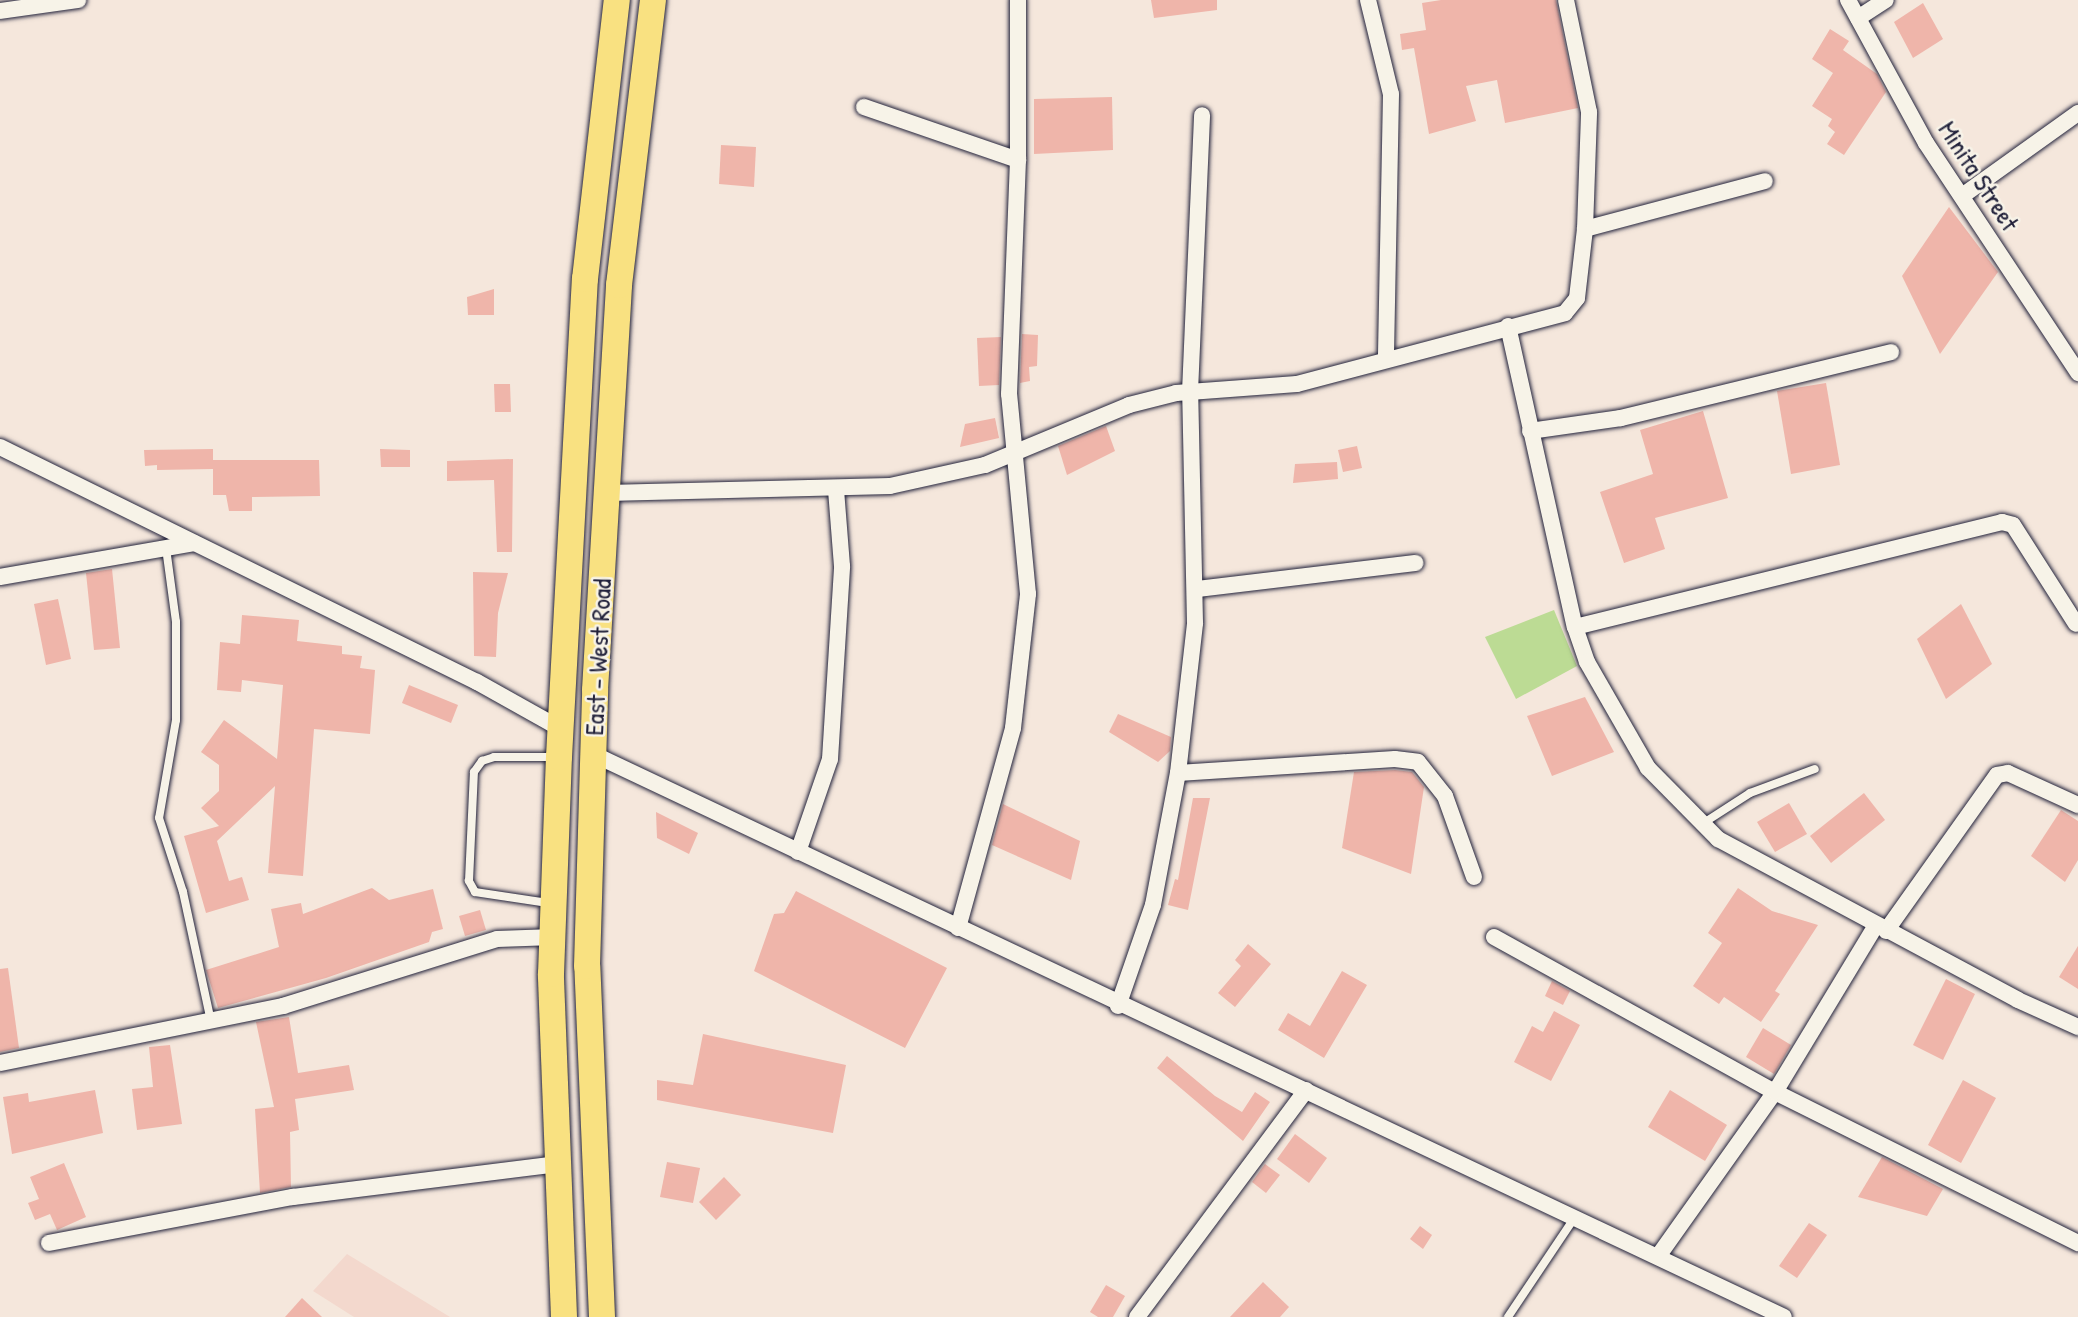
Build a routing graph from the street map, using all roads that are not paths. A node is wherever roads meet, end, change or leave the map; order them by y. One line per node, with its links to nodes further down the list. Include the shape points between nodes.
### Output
1 (78, 0): 9 (street)
2 (617, 0): 36 (main road, East - West Road, via 585,279)
3 (653, 0): 28 (main road, East - West Road, via 619,285)
4 (1018, 0): 14 (street)
5 (1368, 0): 21 (street, via 1391,94)
6 (1566, 0): 17 (street, via 1589,113)
7 (1848, 0): 10 (street, Minita Street)
8 (1885, 0): 10 (street)
9 (0, 11)
10 (1858, 18): 16 (street, Minita Street, via 1926,143)
11 (864, 107): 14 (street)
12 (2078, 113): 16 (street)
13 (1202, 115): 23 (street)
14 (1018, 160): 26 (street, via 1009,394)
15 (1765, 181): 17 (street)
16 (1962, 197): 20 (street, Minita Street)
17 (1585, 229): 18 (street, via 1572,308)
18 (1508, 326): 21 (street); 24 (street)
19 (1891, 352): 24 (street, via 1620,418)
20 (2073, 354): 22 (street, Minita Street)
21 (1386, 359): 23 (street, via 1297,384)
22 (2078, 373)
23 (1190, 392): 26 (street, via 1097,415); 33 (street)
24 (1530, 431): 35 (street)
25 (0, 446): 29 (street)
26 (1014, 452): 27 (street, via 985,465 890,486); 46 (street, via 1028,594 1013,728)
27 (836, 489): 28 (street); 43 (street, via 842,566 830,759)
28 (607, 493): 37 (main road, East - West Road)
29 (194, 543): 30 (street); 36 (street)
30 (166, 548): 32 (street); 51 (lane, via 176,622 176,720 159,818 183,892)
31 (1415, 563): 33 (street)
32 (0, 577)
33 (1197, 589): 40 (street)
34 (2076, 624): 35 (street, via 2013,525 2002,522)
35 (1576, 627): 42 (street, via 1587,662 1648,768)
36 (561, 729): 38 (main road, East - West Road)
37 (593, 754): 43 (street); 62 (main road, East - West Road, via 587,965)
38 (559, 757): 45 (main road, East - West Road); 45 (lane, via 494,757 482,761 474,772 469,881 475,892 487,897)
39 (1815, 769): 42 (lane, via 1750,793)
40 (1178, 773): 44 (street, via 1395,759 1418,762 1445,796); 50 (street, via 1153,905)
41 (2078, 805): 47 (street, via 2008,773 1997,775)
42 (1702, 824): 47 (street, via 1718,839)
43 (798, 852): 46 (street)
44 (1474, 877)
45 (555, 903): 48 (main road, East - West Road)
46 (958, 928): 50 (street)
47 (1881, 928): 52 (street); 55 (street)
48 (554, 937): 51 (street, via 498,939 283,1006); 56 (main road, East - West Road, via 551,974)
49 (1494, 937): 55 (street)
50 (1118, 1006): 54 (street)
51 (211, 1022): 53 (street)
52 (2078, 1027)
53 (0, 1063)
54 (1306, 1090): 57 (street); 63 (street)
55 (1775, 1092): 59 (street); 60 (street)
56 (558, 1164): 58 (street, via 293,1197); 61 (main road, East - West Road)
57 (1575, 1217): 60 (street); 64 (lane)
58 (49, 1243)
59 (2078, 1243)
60 (1658, 1255): 65 (street)
61 (564, 1317)
62 (602, 1317)
63 (1136, 1317)
64 (1508, 1317)
65 (1784, 1317)

